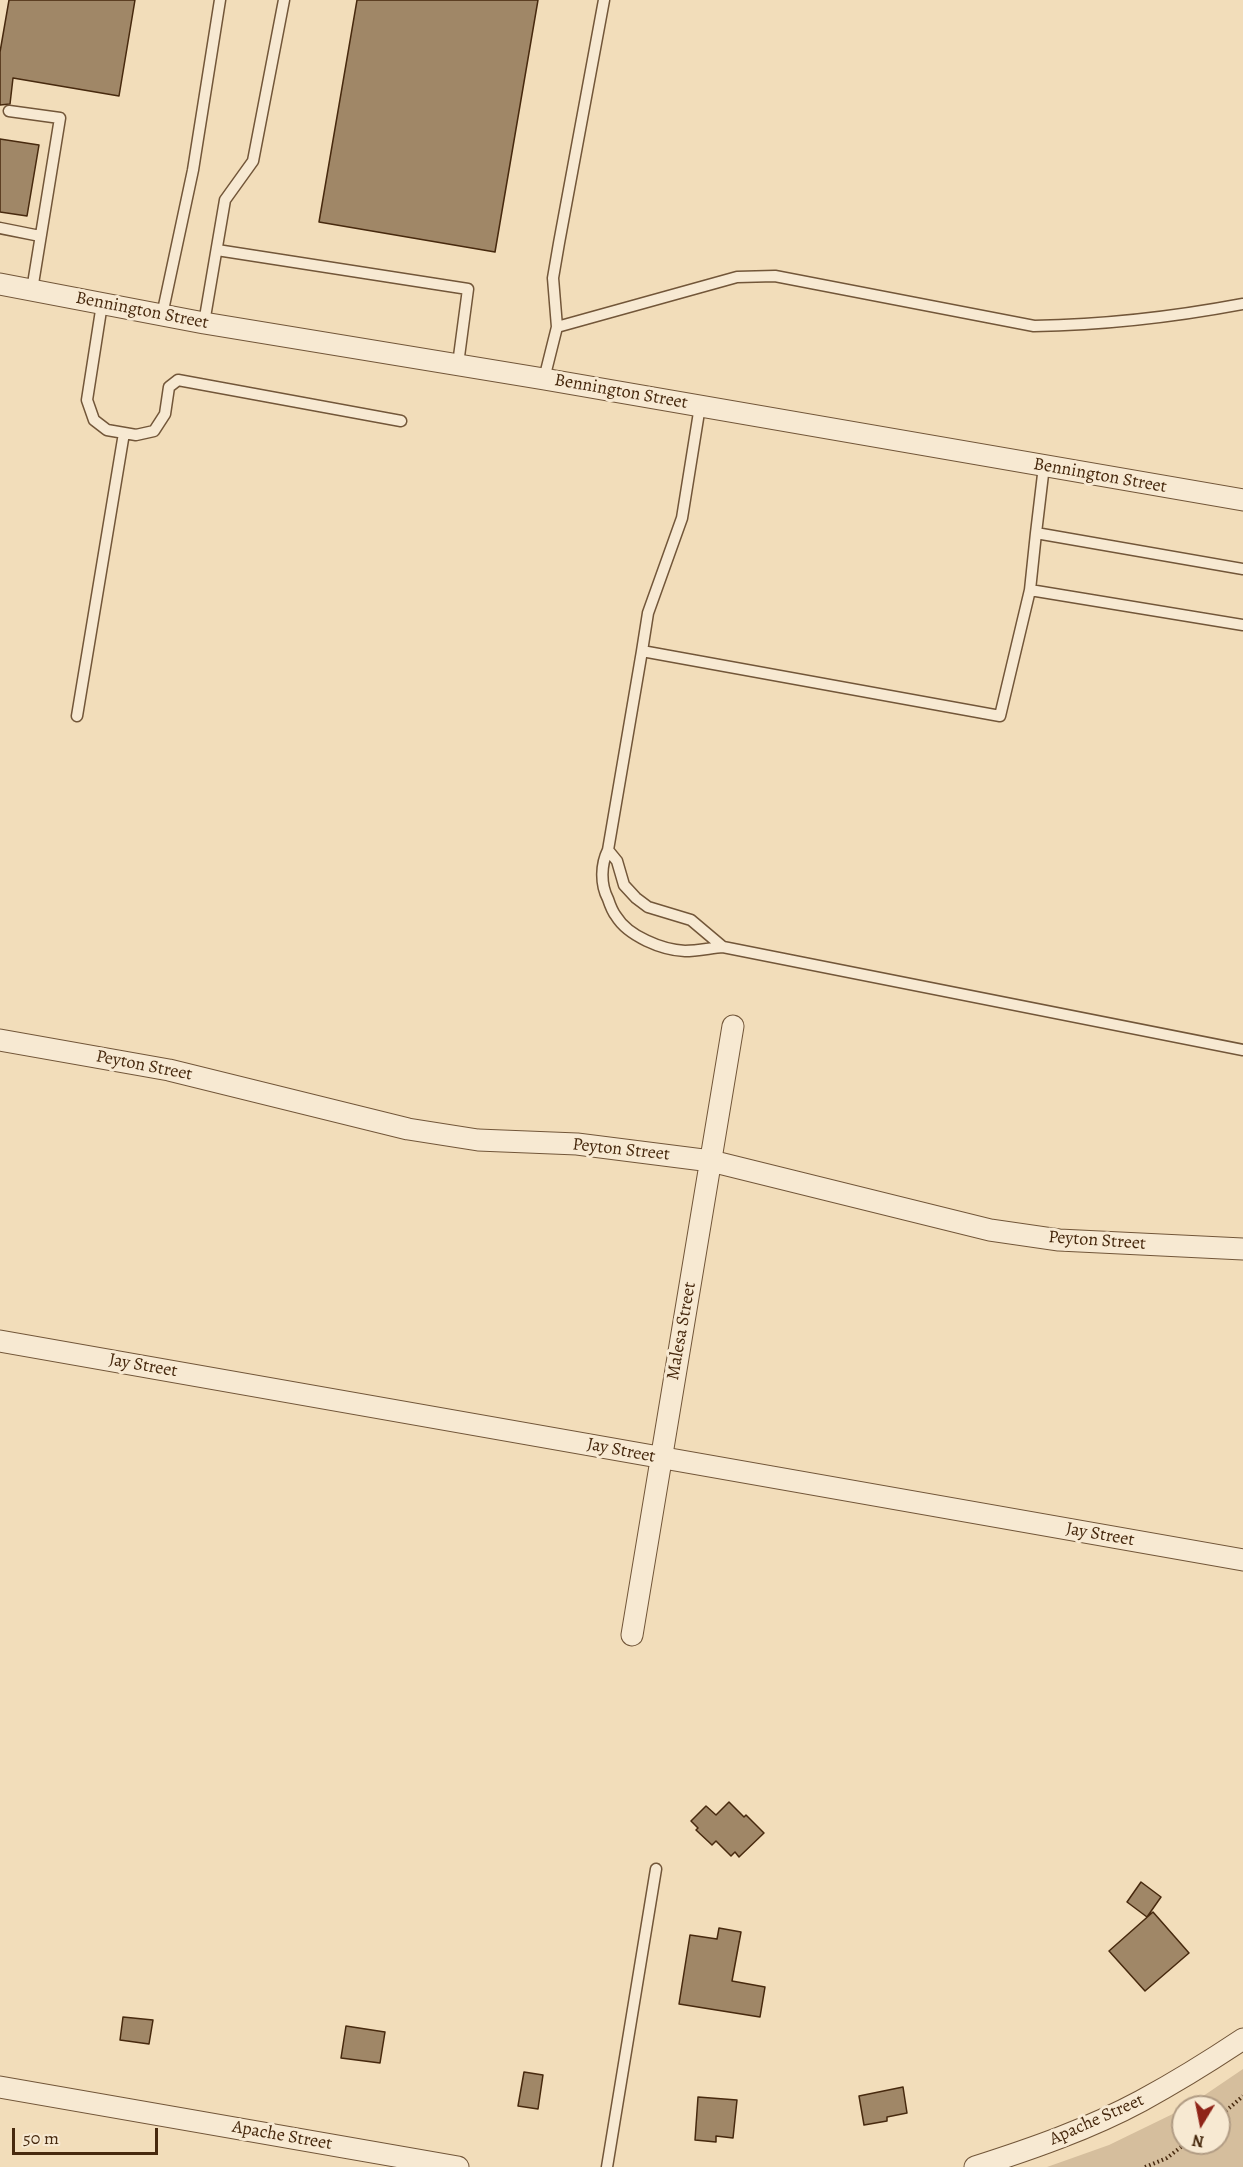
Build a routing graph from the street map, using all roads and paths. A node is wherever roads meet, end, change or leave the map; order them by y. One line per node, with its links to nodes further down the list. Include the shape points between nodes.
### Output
1 (220, 0): 12 (lane, via 193,170)
2 (284, 0): 7 (lane, via 253,161 225,200)
3 (604, 0): 14 (lane, via 554,278)
4 (9, 111): 6 (lane, via 60,118)
5 (0, 228): 6 (lane)
6 (40, 236): 9 (lane)
7 (217, 250): 13 (lane); 15 (lane, via 468,290)
8 (0, 284): 9 (street, Bennington Street)
9 (32, 290): 10 (street, Bennington Street)
10 (102, 304): 12 (street, Bennington Street); 19 (lane, via 87,400 94,420 106,430)
11 (1243, 304): 14 (lane, via 1073,326 1034,326 775,276 737,277)
12 (162, 315): 13 (street, Bennington Street)
13 (204, 323): 15 (street, Bennington Street)
14 (557, 327): 16 (lane)
15 (458, 364): 16 (street, Bennington Street)
16 (544, 379): 17 (street, Bennington Street)
17 (700, 406): 20 (street, Bennington Street); 26 (lane, via 682,518 648,613)
18 (400, 422): 19 (lane, via 178,380 169,387 165,414 154,431)
19 (124, 433): 27 (lane)
20 (1044, 466): 21 (street, Bennington Street); 22 (lane)
21 (1243, 500)
22 (1036, 533): 23 (lane); 24 (lane)
23 (1243, 568)
24 (1029, 590): 25 (lane); 26 (lane, via 1000,716)
25 (1243, 625)
26 (642, 651): 28 (lane)
27 (77, 716)
28 (608, 850): 29 (lane, via 617,861 624,885 636,898 648,908 691,920); 29 (lane, via 603,860 605,894 617,918 641,939 685,951)
29 (723, 946): 32 (lane)
30 (733, 1026): 33 (street, Malesa Street)
31 (0, 1040): 33 (street, Peyton Street, via 169,1070 408,1129 478,1140 577,1144)
32 (1243, 1050)
33 (711, 1161): 34 (street, Peyton Street, via 990,1230 1059,1239); 36 (street, Malesa Street)
34 (1243, 1249)
35 (0, 1341): 36 (street, Jay Street)
36 (661, 1458): 37 (street, Jay Street); 38 (street, Malesa Street)
37 (1243, 1560)
38 (632, 1635)
39 (656, 1869): 46 (lane)
40 (1243, 2039): 47 (street, Apache Street, via 1140,2102 1081,2129)
41 (0, 2087): 45 (street, Apache Street)
42 (1243, 2096): 43 (path)
43 (1231, 2106)
44 (1171, 2155): 48 (path)
45 (458, 2167)
46 (607, 2167)
47 (975, 2167)
48 (1145, 2167)

